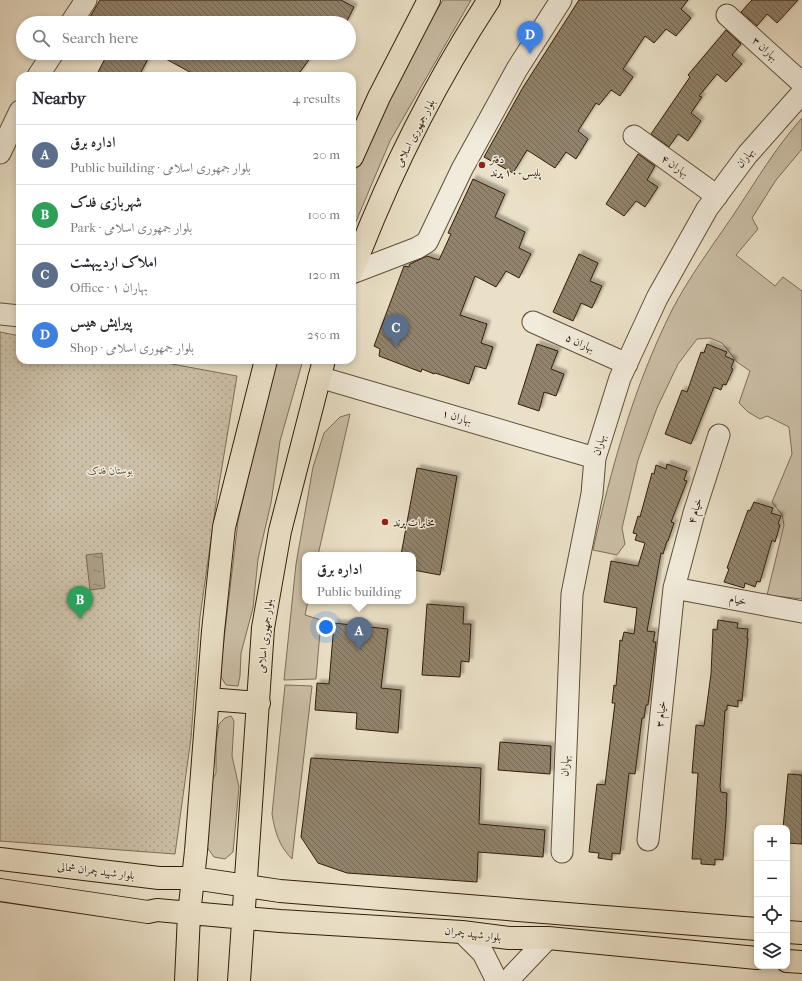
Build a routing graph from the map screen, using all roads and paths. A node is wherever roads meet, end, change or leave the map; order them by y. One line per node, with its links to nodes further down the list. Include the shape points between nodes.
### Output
1 (86, 0): 6 (street)
2 (429, 0): 13 (main road, via 379,96)
3 (490, 0): 16 (main road, بلوار جمهوری اسلامی, via 420,119 375,213)
4 (560, 0): 17 (street, via 517,69 462,169 427,242 418,248)
5 (727, 15): 9 (street, بهاران ۳)
6 (76, 16)
7 (48, 60): 8 (street)
8 (41, 72)
9 (802, 83)
10 (802, 93): 15 (street, بهاران, via 747,155)
11 (16, 119): 14 (street)
12 (634, 136): 15 (street, بهاران ۴)
13 (356, 147)
14 (0, 153)
15 (717, 196): 22 (street, بهاران, via 656,298)
16 (356, 262)
17 (356, 271)
18 (0, 314): 19 (street)
19 (16, 316)
20 (533, 322): 22 (street, بهاران ۵)
21 (262, 364): 28 (main road, via 224,527)
22 (627, 364): 25 (street, بهاران, via 620,378)
23 (322, 369): 25 (street, بهاران ۱); 29 (main road, بلوار جمهوری اسلامی, via 280,531 263,628)
24 (719, 435): 26 (street, خیام ۴)
25 (595, 458): 31 (street, بهاران, via 592,494 572,594)
26 (674, 588): 27 (street, خیام); 30 (street, خیام ۳)
27 (802, 612)
28 (208, 699): 29 (main road); 33 (main road)
29 (259, 704): 34 (main road, بلوار جمهوری اسلامی)
30 (648, 840)
31 (562, 852)
32 (0, 859): 33 (main road, بلوار شهید چمران شمالی, via 159,878)
33 (193, 878): 34 (main road); 36 (main road)
34 (245, 886): 37 (main road, بلوار جمهوری اسلامی); 38 (main road, via 280,891)
35 (0, 890): 36 (main road, via 148,912 157,910)
36 (189, 914): 37 (main road, بلوار شهید چمران); 46 (main road)
37 (243, 918): 39 (main road, بلوار شهید چمران); 47 (main road, بلوار جمهوری اسلامی)
38 (754, 929)
39 (462, 932): 42 (main road, بلوار شهید چمران, via 509,938); 48 (street, via 483,953)
40 (790, 932): 41 (main road)
41 (802, 933)
42 (548, 938): 43 (main road, بلوار شهید چمران); 49 (street)
43 (754, 958)
44 (790, 961): 45 (main road)
45 (802, 962)
46 (186, 981)
47 (239, 981)
48 (497, 981)
49 (511, 981)

